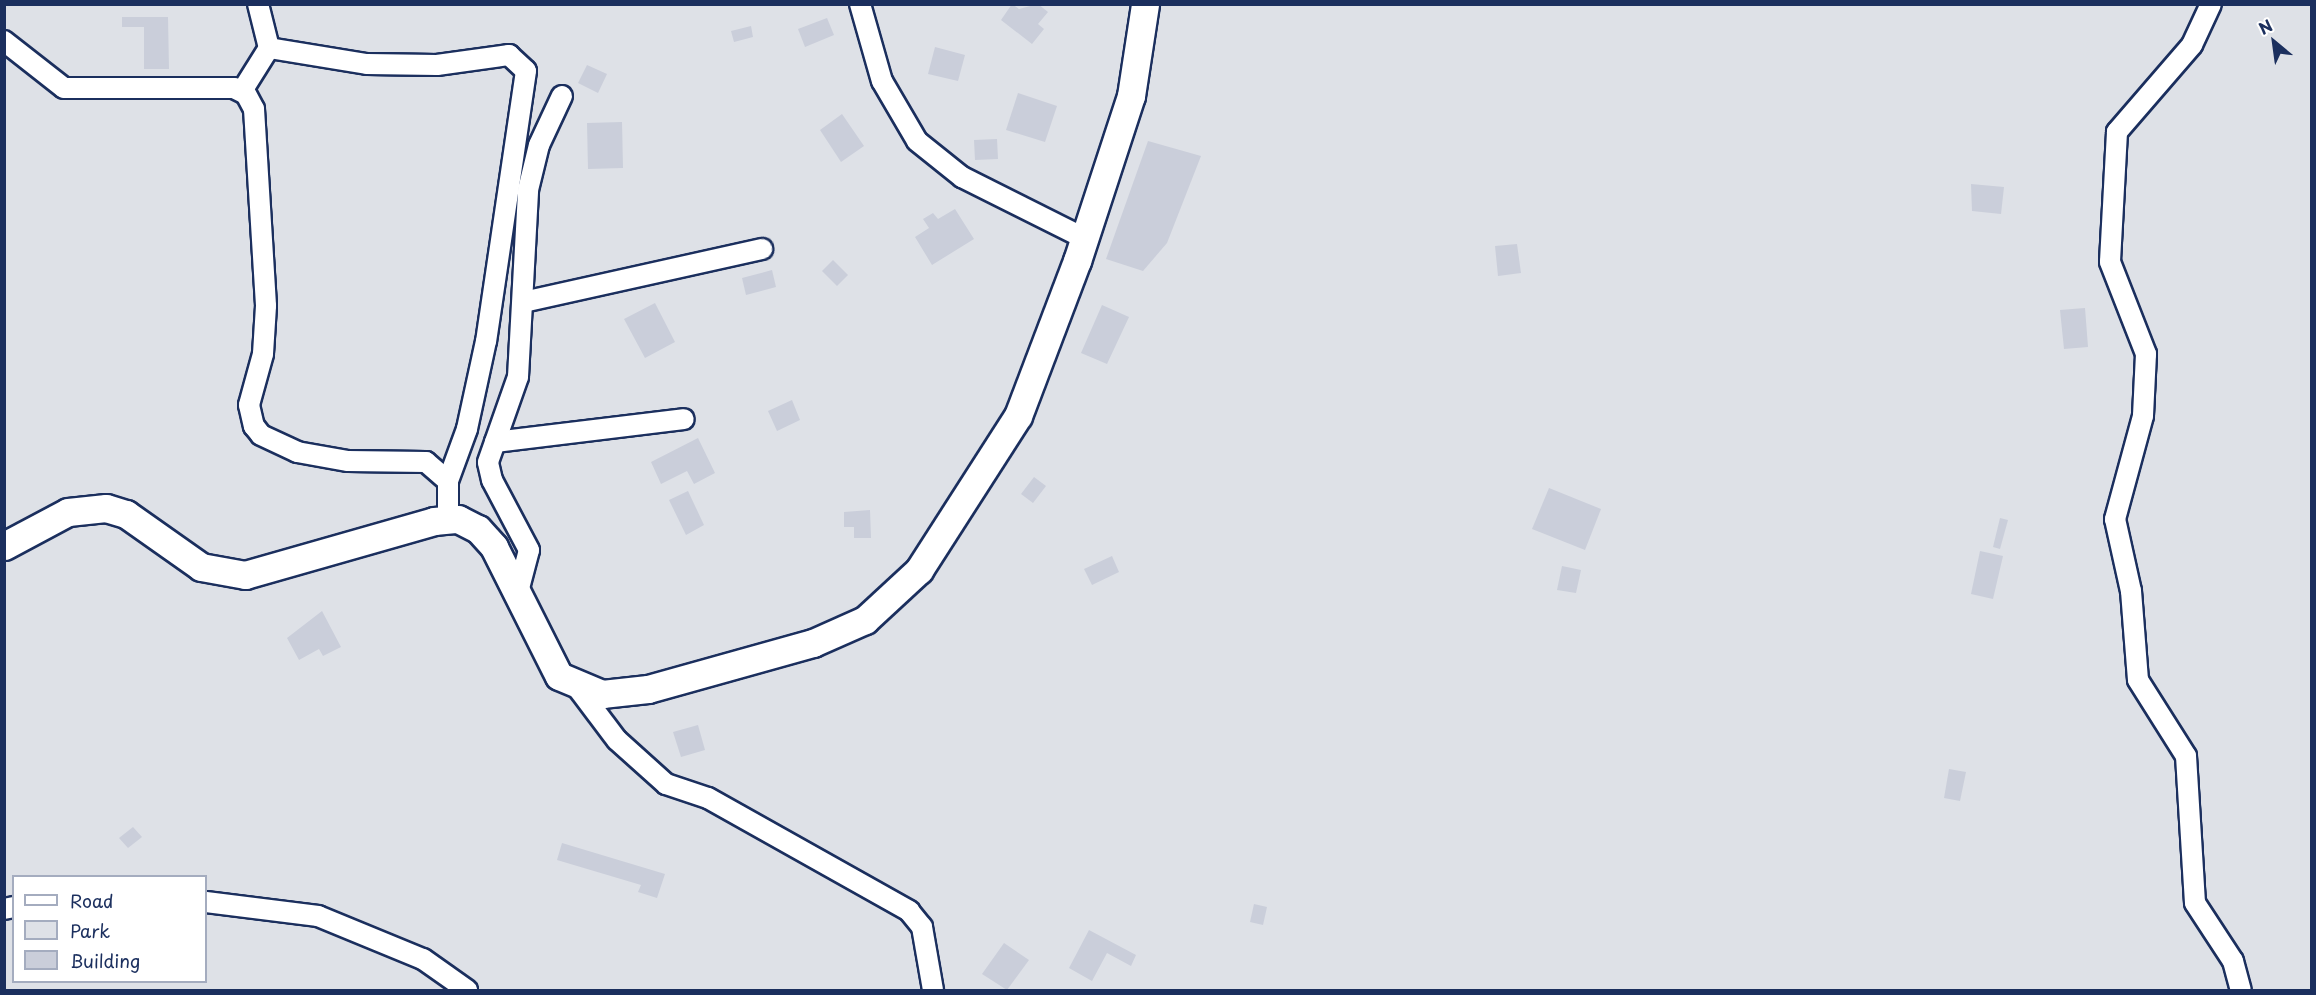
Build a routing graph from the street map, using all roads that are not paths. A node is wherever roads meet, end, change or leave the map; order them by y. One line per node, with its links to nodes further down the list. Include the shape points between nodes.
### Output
1 (258, 4): 6 (street)
2 (860, 4): 9 (street, via 882,81 917,141 962,177)
3 (1145, 4): 9 (main road, via 1131,96)
4 (2211, 4): 22 (street, via 2192,45 2117,132 2110,262 2146,354 2143,416 2115,519 2131,591 2138,680 2186,756 2196,903 2233,961)
5 (4, 41): 7 (street, via 64,88)
6 (269, 48): 7 (street); 14 (street, via 367,64 437,65 509,55 526,71 486,341 467,429)
7 (242, 90): 14 (street, via 254,109 266,306 263,354 249,405 254,426 261,435 297,452 348,461 426,462)
8 (562, 96): 11 (street, via 539,145 528,190)
9 (1084, 238): 18 (main road, via 1018,416 999,450 919,570 865,620 813,643 648,689 602,694)
10 (762, 249): 11 (street)
11 (523, 302): 13 (street, via 518,377)
12 (684, 419): 13 (street)
13 (495, 442): 17 (street, via 488,462 492,480 529,550)
14 (448, 481): 15 (street)
15 (448, 518): 16 (main road, via 245,575 201,567 126,514 106,508 68,512); 17 (main road, via 478,529 494,547)
16 (4, 546)
17 (518, 592): 18 (main road, via 548,659 559,676)
18 (577, 687): 21 (street, via 617,740 666,784 708,798 909,911 922,927)
19 (207, 902): 20 (street, via 318,916 423,959)
20 (467, 990)
21 (933, 990)
22 (2241, 990)

